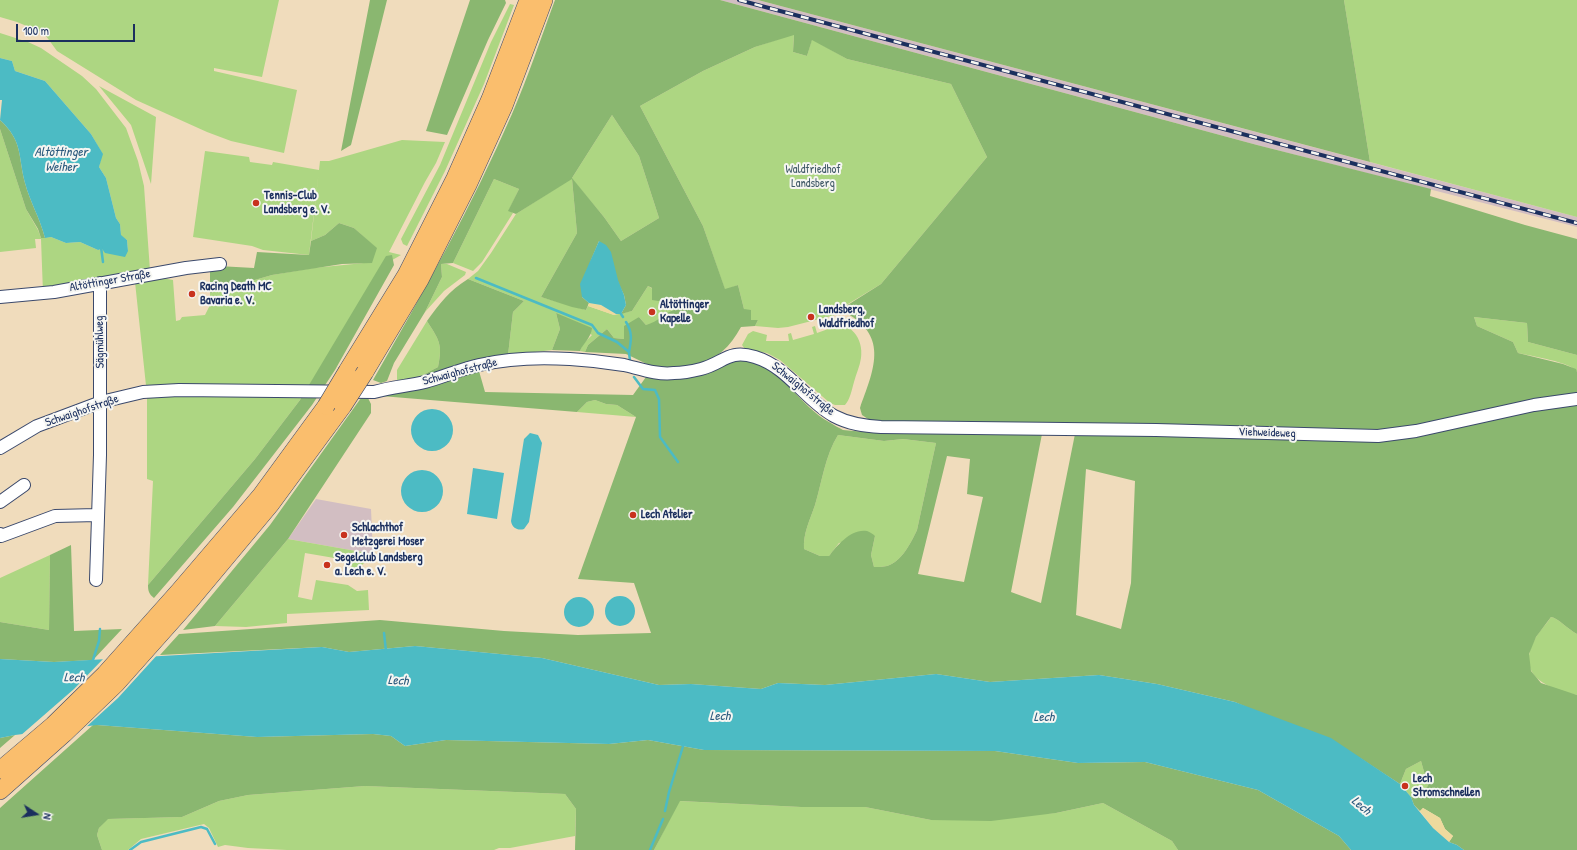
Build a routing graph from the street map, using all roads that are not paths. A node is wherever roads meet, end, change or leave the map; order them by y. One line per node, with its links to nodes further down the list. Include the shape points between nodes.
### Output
1 (528, 0): 15 (highway, bridge, via 490,99 455,178 406,275 326,406)
2 (544, 0): 15 (highway, bridge, via 504,106 468,185 420,280 365,372 271,504)
3 (220, 264): 4 (street, Altöttinger Straße)
4 (100, 283): 5 (street, Altöttinger Straße, via 54,292); 7 (street, Sägmühlweg)
5 (0, 297)
6 (1577, 399): 8 (street, Viehweideweg, via 1534,405 1416,431 1378,436)
7 (101, 402): 8 (street, Schwaighofstraße, via 143,392 179,390 374,392 423,382 478,365 530,358 579,360 624,365 653,373 674,374 702,369 739,354 769,362 822,407 848,422 881,427); 9 (street, Schwaighofstraße, via 38,426); 12 (street, Sägmühlweg)
8 (954, 427)
9 (0, 448)
10 (24, 485): 11 (street)
11 (0, 502)
12 (97, 515): 13 (street, via 55,516 1,536); 14 (street, Sägmühlweg)
13 (0, 534)
14 (96, 580)
15 (185, 596): 16 (highway, via 53,725); 17 (highway, via 116,684)
16 (0, 770)
17 (0, 791)

